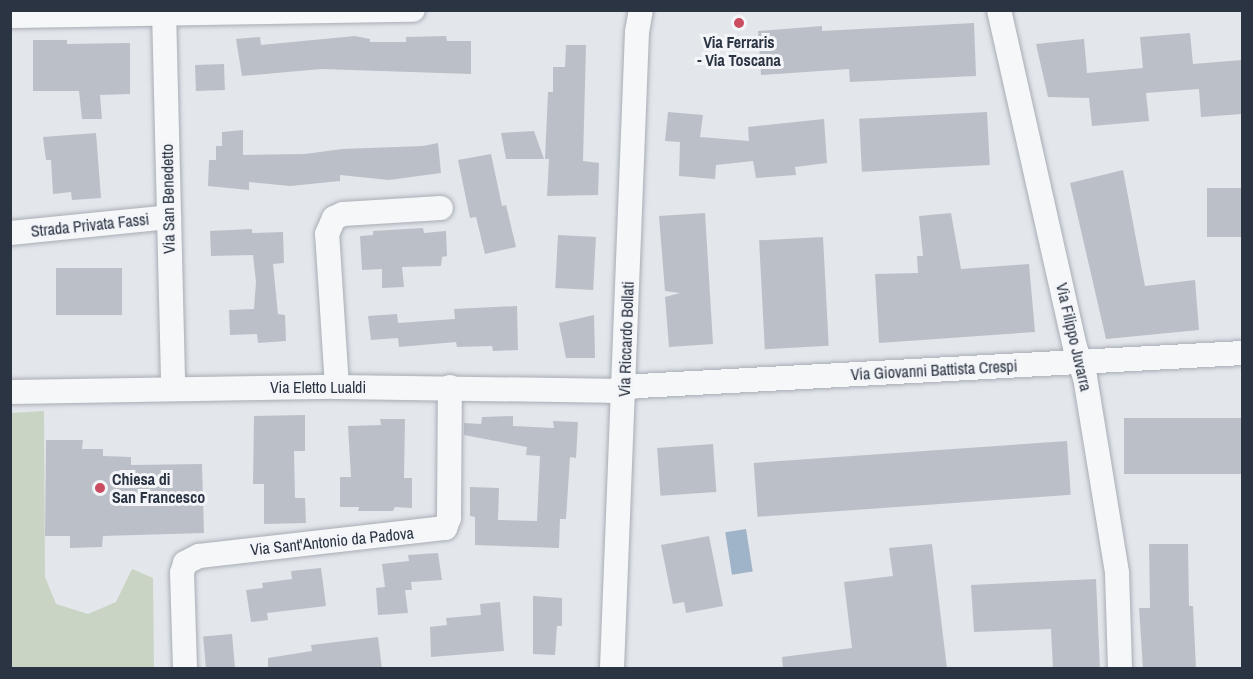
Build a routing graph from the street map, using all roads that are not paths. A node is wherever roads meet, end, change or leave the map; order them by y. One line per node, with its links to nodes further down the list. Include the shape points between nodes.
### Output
1 (413, 10): 4 (street)
2 (641, 10): 15 (street, Via Riccardo Bollati, via 637,32)
3 (999, 10): 11 (street, Via Filippo Juvarra)
4 (346, 11): 5 (street)
5 (164, 13): 6 (street); 8 (street, Via San Benedetto)
6 (10, 16)
7 (441, 208): 12 (street, via 343,214 334,218 327,234)
8 (169, 218): 9 (street, Strada Privata Fassi); 14 (street, Via San Benedetto)
9 (10, 233)
10 (1242, 353): 11 (street, Via Giovanni Battista Crespi)
11 (1080, 362): 15 (street, Via Giovanni Battista Crespi); 19 (street, Via Filippo Juvarra, via 1117,573)
12 (337, 387): 13 (street, Via Eletto Lualdi); 14 (street, Via Eletto Lualdi)
13 (450, 387): 15 (street, Via Eletto Lualdi, via 610,391); 17 (street, Via Sant'Antonio da Padova, via 449,518 445,528 199,556 185,563)
14 (173, 388): 16 (street, Via Eletto Lualdi)
15 (625, 388): 18 (street, Via Riccardo Bollati)
16 (10, 392)
17 (184, 669)
18 (612, 669)
19 (1120, 669)

